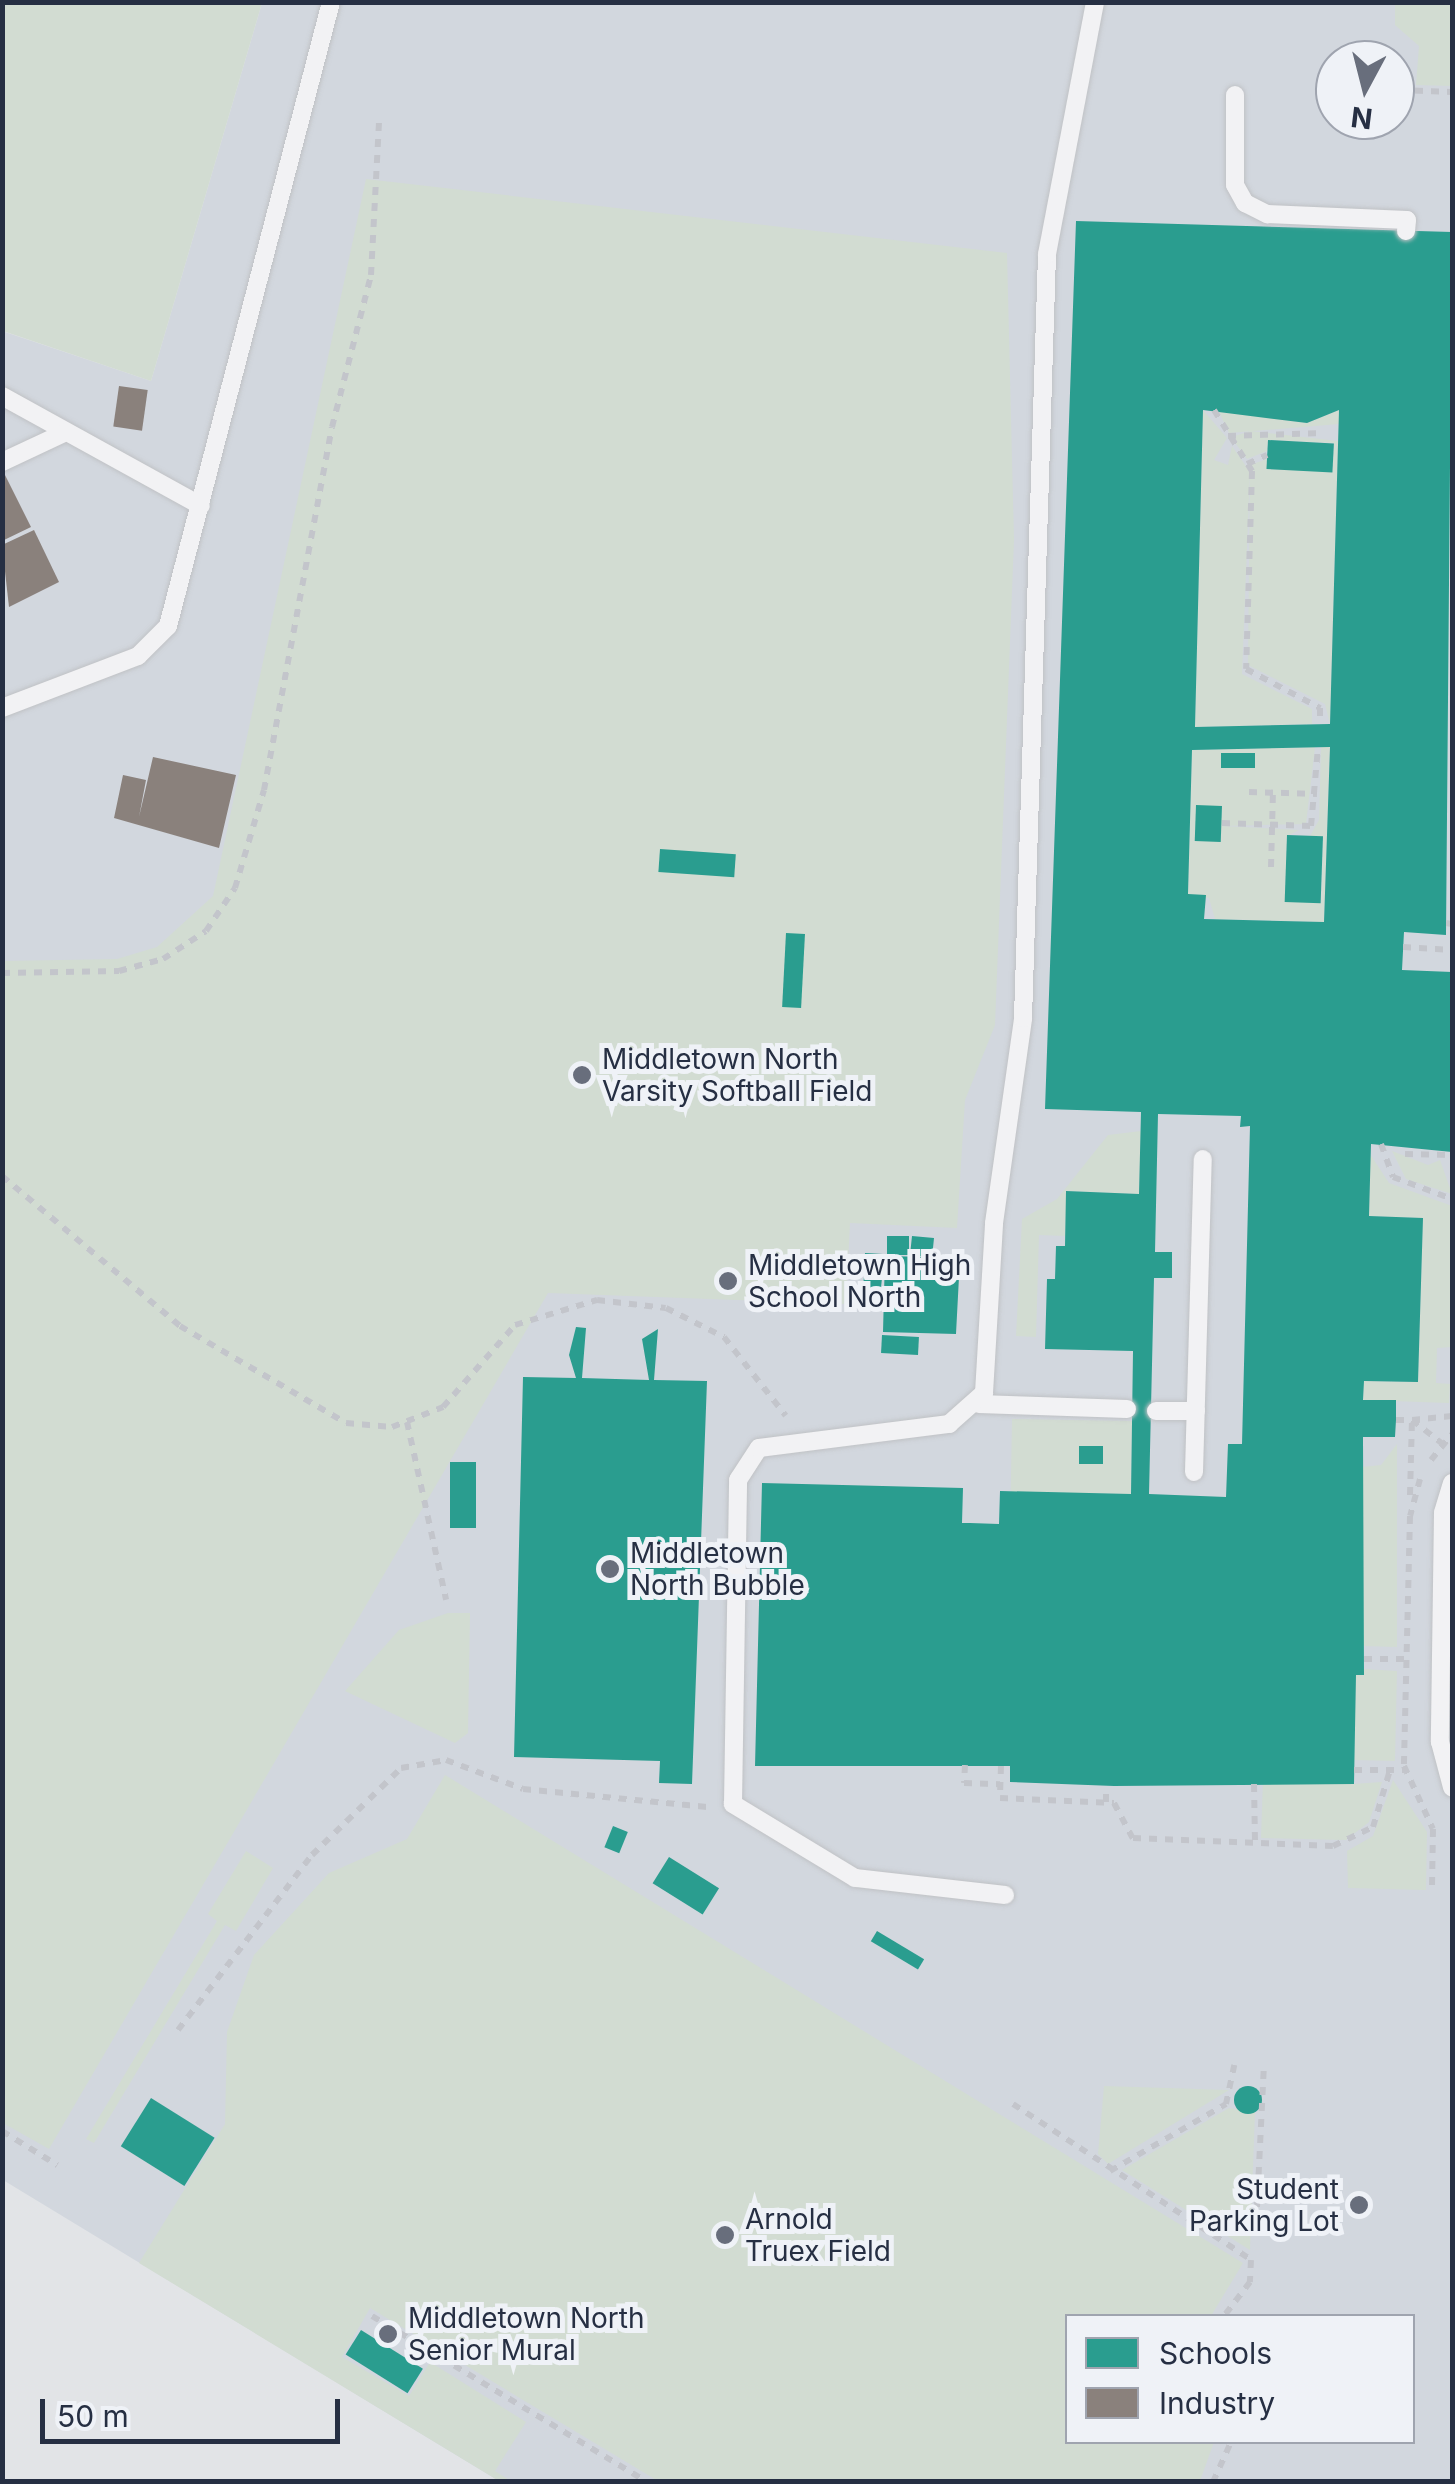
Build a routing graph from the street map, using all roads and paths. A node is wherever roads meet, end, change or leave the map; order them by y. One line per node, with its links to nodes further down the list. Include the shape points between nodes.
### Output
1 (331, 2): 16 (lane)
2 (1095, 2): 37 (lane, via 1085,90 1047,254 1023,1018)
3 (1415, 91): 4 (path)
4 (1452, 92)
5 (1236, 95): 7 (lane, via 1235,185 1245,203 1266,214 1406,220)
6 (379, 120): 30 (path, via 371,276 264,790 235,888 206,931 162,960 120,971)
7 (1406, 230)
8 (2, 396): 10 (lane)
9 (1214, 410): 12 (path)
10 (66, 432): 14 (lane); 16 (lane)
11 (1323, 432): 12 (path)
12 (1228, 436): 15 (path)
13 (1267, 455): 15 (path)
14 (2, 462)
15 (1247, 464): 18 (path, via 1246,669 1320,708)
16 (201, 506): 17 (lane, via 173,612 152,647)
17 (2, 708)
18 (1320, 724)
19 (1318, 746): 22 (path)
20 (1249, 792): 21 (path)
21 (1273, 793): 22 (path); 24 (path)
22 (1317, 794): 25 (path)
23 (1222, 824): 24 (path)
24 (1272, 825): 25 (path); 27 (path)
25 (1306, 826): 26 (path)
26 (1306, 836)
27 (1270, 867)
28 (1403, 947): 29 (path)
29 (1452, 950)
30 (2, 973)
31 (1381, 1144): 36 (path, via 1393,1177)
32 (1405, 1154): 33 (path)
33 (1452, 1155)
34 (1203, 1159): 40 (lane)
35 (2, 1176): 44 (path, via 220,1353 346,1424)
36 (1452, 1199)
37 (978, 1404): 38 (lane); 45 (lane, via 950,1424)
38 (1128, 1409)
39 (1156, 1411): 40 (lane)
40 (1196, 1412): 47 (lane)
41 (1452, 1416): 43 (path)
42 (1396, 1420): 43 (path)
43 (1412, 1420): 46 (path); 49 (path)
44 (407, 1422): 45 (path, via 464,1389 515,1325 597,1300 666,1308 724,1337); 50 (path)
45 (804, 1442): 63 (lane, via 759,1448 738,1472)
46 (1443, 1444)
47 (1194, 1472)
48 (1452, 1483): 61 (lane, via 1443,1513 1440,1742)
49 (1410, 1516)
50 (446, 1600)
51 (1364, 1659): 52 (path)
52 (1406, 1659)
53 (965, 1765): 58 (path, via 964,1783)
54 (1001, 1766): 58 (path)
55 (1354, 1770): 56 (path)
56 (1390, 1770): 57 (path); 64 (path, via 1378,1817 1358,1842)
57 (1405, 1770)
58 (1000, 1784): 62 (path, via 1000,1798)
59 (1254, 1784): 64 (path)
60 (1106, 1786): 62 (path)
61 (1452, 1787)
62 (1106, 1802): 64 (path, via 1123,1810 1134,1838)
63 (733, 1804): 65 (lane, via 855,1878); 66 (path, via 695,1809 548,1794 446,1760 418,1762 360,1802)
64 (1256, 1844)
65 (1005, 1895)
66 (178, 2030)
67 (1234, 2064): 72 (path, via 1226,2104)
68 (1264, 2066): 73 (path)
69 (1013, 2104): 72 (path)
70 (2, 2131): 71 (path)
71 (57, 2165)
72 (1110, 2171): 74 (path, via 1251,2260 1250,2282)
73 (1257, 2206)
74 (1226, 2314)
75 (372, 2316): 77 (path)
76 (1230, 2444): 78 (path)
77 (647, 2482)
78 (1214, 2482)

